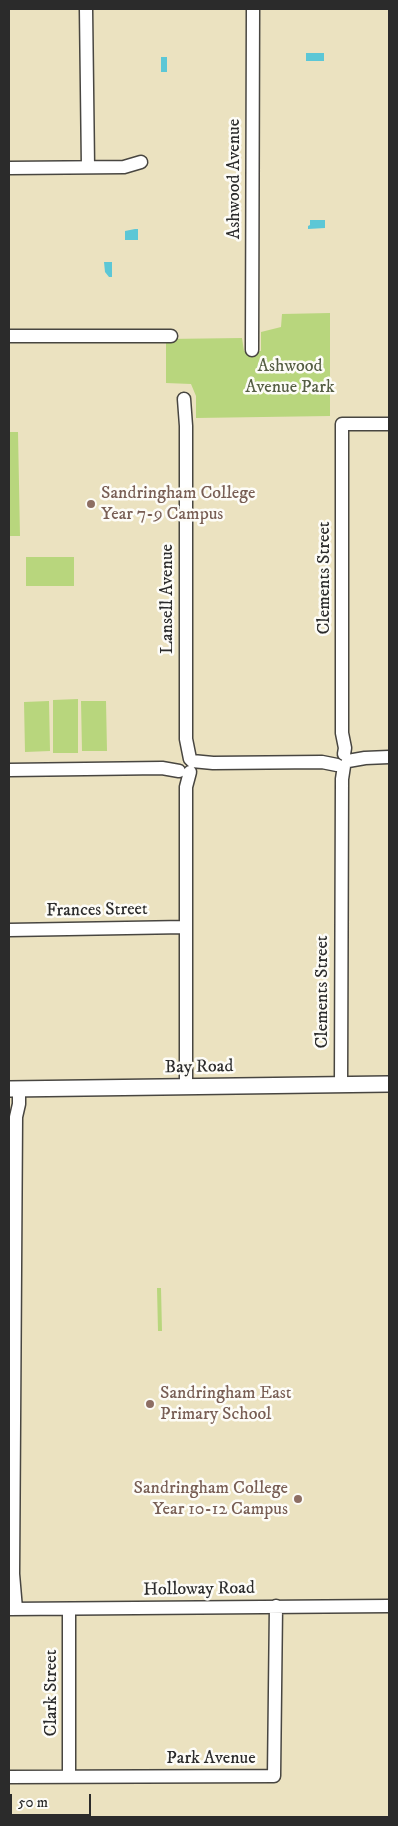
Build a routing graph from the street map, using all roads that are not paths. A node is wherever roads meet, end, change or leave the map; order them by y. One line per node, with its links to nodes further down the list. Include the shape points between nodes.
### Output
1 (86, 9): 4 (street)
2 (253, 9): 8 (street, Ashwood Avenue)
3 (142, 162): 4 (street, via 124,167)
4 (88, 167): 5 (street)
5 (9, 168)
6 (9, 336): 7 (street)
7 (171, 336)
8 (252, 350)
9 (184, 399): 13 (street, Lansell Avenue)
10 (389, 424): 12 (street, Clements Street, via 342,424 342,733 345,748)
11 (389, 758): 12 (street, via 351,755)
12 (341, 760): 13 (street); 18 (street, Clements Street)
13 (185, 766): 14 (street); 15 (street, Lansell Avenue)
14 (9, 770)
15 (185, 927): 16 (street, Frances Street); 19 (street, Lansell Avenue)
16 (9, 930)
17 (389, 1084): 18 (main road, Bay Road)
18 (341, 1085): 19 (main road, Bay Road)
19 (186, 1087): 20 (main road, Bay Road)
20 (14, 1089): 23 (street, via 18,1110)
21 (276, 1606): 22 (street, Holloway Road); 24 (street, Holloway Road); 25 (street, Park Avenue, via 274,1776)
22 (389, 1606)
23 (11, 1607): 24 (street, Holloway Road)
24 (69, 1609): 25 (street, Clark Street)
25 (70, 1776): 26 (street, Park Avenue)
26 (9, 1777)

